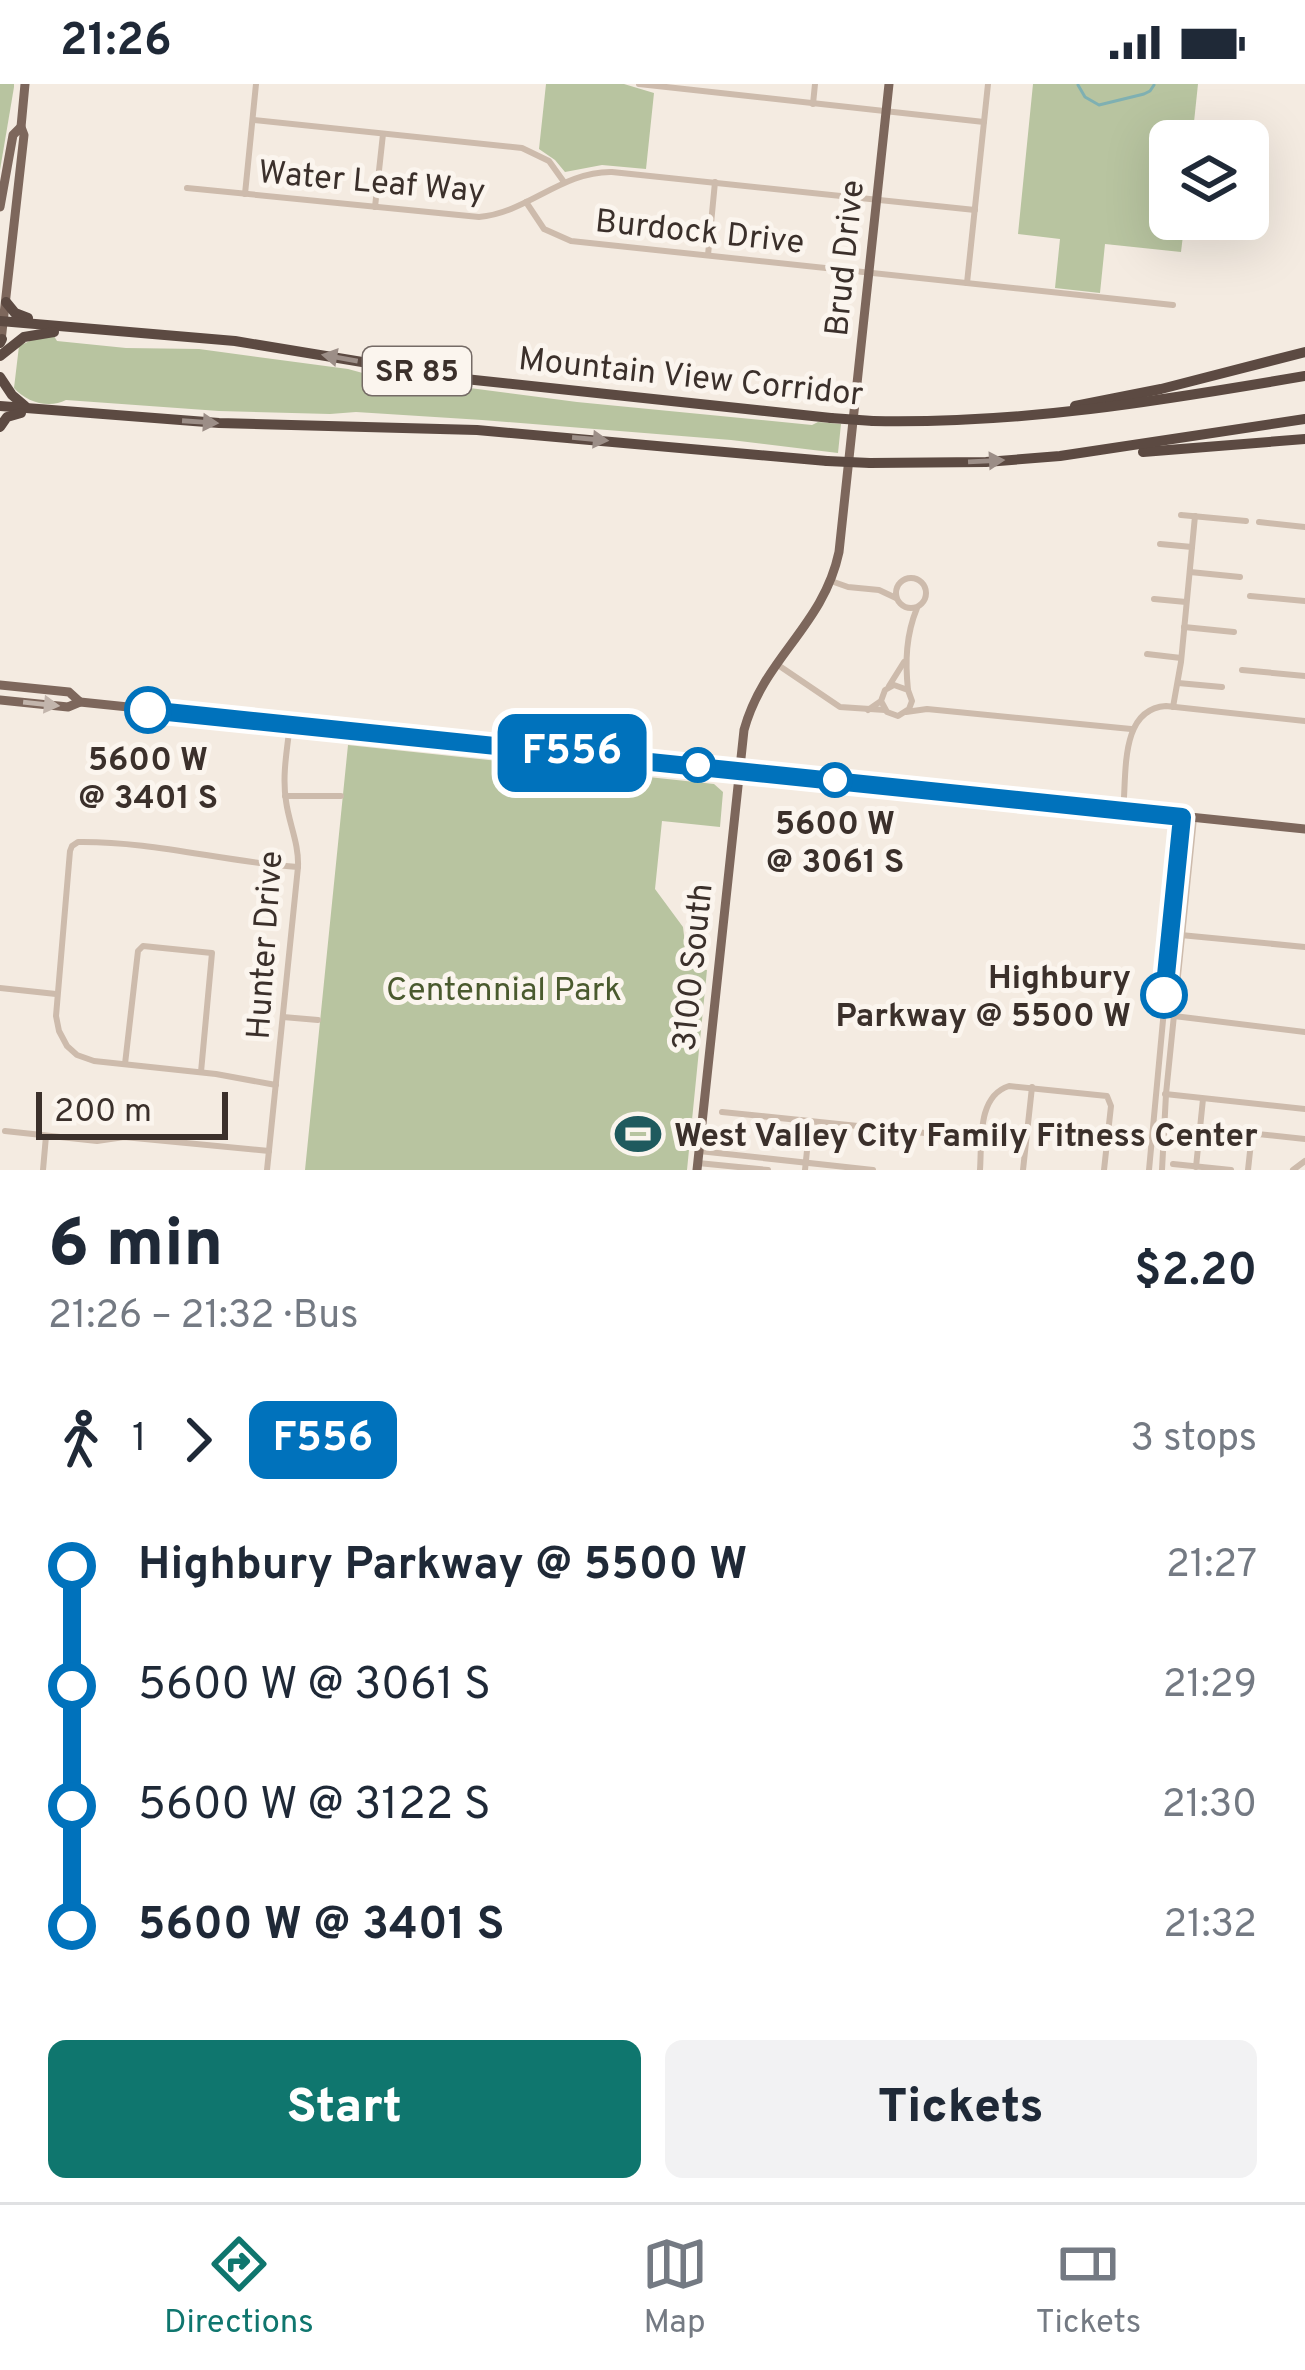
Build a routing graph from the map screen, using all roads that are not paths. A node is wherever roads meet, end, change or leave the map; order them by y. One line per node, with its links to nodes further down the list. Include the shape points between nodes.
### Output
1 (25, 84): 11 (main road)
2 (256, 84): 9 (street)
3 (639, 84): 7 (street)
4 (815, 84): 7 (street)
5 (889, 84): 8 (main road, Brud Drive)
6 (988, 84): 10 (street)
7 (813, 104): 8 (street)
8 (886, 112): 10 (street); 17 (main road, Brud Drive)
9 (253, 120): 12 (street); 16 (street)
10 (984, 122): 21 (street)
11 (21, 127): 19 (main road); 25 (main road)
12 (382, 134): 13 (street, via 528,150); 20 (street)
13 (565, 182): 14 (street, Water Leaf Way, via 600,172); 18 (street, Water Leaf Way)
14 (715, 182): 17 (street, Water Leaf Way); 22 (street)
15 (187, 188): 16 (street, Water Leaf Way)
16 (245, 194): 20 (street, Water Leaf Way)
17 (877, 199): 21 (street, Water Leaf Way); 23 (main road, Brud Drive)
18 (526, 202): 20 (street, Water Leaf Way, via 479,217); 22 (street, Burdock Drive, via 561,238)
19 (0, 207)
20 (375, 207)
21 (975, 210): 24 (street)
22 (708, 255): 23 (street, Burdock Drive)
23 (869, 272): 24 (street, Burdock Drive); 52 (main road, Brud Drive)
24 (967, 283): 26 (street, Burdock Drive)
25 (6, 302): 27 (main road); 29 (highway, via 29,318)
26 (1173, 305)
27 (2, 321): 28 (highway, Mountain View Corridor / SR 85); 30 (main road)
28 (164, 335): 29 (highway, Mountain View Corridor / SR 85); 32 (highway, via 41,332)
29 (198, 337): 39 (highway, Mountain View Corridor / SR 85, one-way to 29, bridge, via 464,379)
30 (1, 341): 32 (main road)
31 (1305, 352): 39 (highway, via 1092,403)
32 (0, 354)
33 (1305, 376): 39 (highway, Mountain View Corridor / SR 85, via 1075,413)
34 (0, 377): 36 (highway)
35 (0, 406): 36 (highway, SR 85)
36 (33, 409): 37 (highway, SR 85)
37 (135, 418): 40 (highway, via 19,413); 42 (highway, SR 85, one-way to 42, bridge, via 465,429 869,463)
38 (1305, 418): 42 (highway, SR 85)
39 (909, 422)
40 (0, 427)
41 (1305, 440): 42 (highway)
42 (1098, 452)
43 (1181, 514): 44 (street)
44 (1195, 516): 45 (street); 49 (street)
45 (1246, 521)
46 (1259, 522): 47 (street)
47 (1305, 527)
48 (1160, 544): 49 (street)
49 (1192, 547): 50 (street)
50 (1190, 572): 51 (street); 58 (street)
51 (1240, 577)
52 (831, 581): 54 (street); 68 (main road, Brud Drive)
53 (897, 586): 54 (street); 56 (street); 61 (street, via 908,578 922,583 926,595)
54 (879, 590): 56 (street)
55 (1250, 596): 59 (street)
56 (896, 598): 60 (street)
57 (1154, 599): 58 (street)
58 (1187, 602): 62 (street)
59 (1305, 602)
60 (903, 607): 61 (street); 63 (street)
61 (916, 608): 63 (street)
62 (1184, 627): 64 (street); 66 (street)
63 (908, 628): 67 (street)
64 (1234, 632)
65 (1147, 654): 66 (street)
66 (1181, 658): 71 (street)
67 (905, 659): 74 (street); 75 (street)
68 (775, 663): 78 (street, via 835,705); 85 (main road, Brud Drive, via 746,720)
69 (1242, 670): 70 (street)
70 (1305, 676)
71 (1176, 683): 73 (street); 79 (street)
72 (0, 685): 77 (main road, via 69,692)
73 (1222, 687)
74 (887, 688): 75 (street); 78 (street)
75 (909, 693): 80 (street); 81 (street)
76 (0, 700): 77 (main road, one-way to 77)
77 (80, 702): 83 (main road)
78 (883, 706): 81 (street, via 895,716)
79 (1173, 706): 82 (street); 84 (street, via 1151,708)
80 (927, 709): 81 (street); 84 (street)
81 (906, 712)
82 (1305, 721)
83 (290, 724): 85 (main road); 86 (street, Hunter Drive)
84 (1131, 729): 88 (street)
85 (738, 769): 88 (main road); 118 (main road, 3100 South)
86 (285, 796): 87 (street); 91 (street, Hunter Drive)
87 (340, 796)
88 (1123, 811): 89 (main road)
89 (1188, 818): 90 (main road); 92 (street); 93 (street)
90 (1305, 830)
91 (298, 867): 96 (street, via 76,843); 98 (street, Hunter Drive)
92 (1170, 934): 93 (street); 105 (street)
93 (1183, 935): 94 (street); 97 (street)
94 (1305, 947)
95 (0, 988): 96 (street)
96 (58, 994): 101 (street, via 57,1024 67,1046 88,1060)
97 (1174, 1016): 100 (street); 106 (street)
98 (283, 1017): 99 (street); 103 (street, Hunter Drive)
99 (318, 1020)
100 (1305, 1032)
101 (125, 1064): 102 (street); 102 (street, via 143,946 212,953)
102 (201, 1072): 103 (street)
103 (276, 1085): 117 (street, Hunter Drive)
104 (1032, 1087): 115 (street, via 993,1094); 128 (street); 129 (street, via 1109,1100)
105 (1155, 1093): 106 (street); 130 (street)
106 (1166, 1094): 107 (street); 131 (street)
107 (1203, 1098): 108 (street); 122 (street)
108 (1305, 1108)
109 (722, 1112): 110 (street)
110 (810, 1121): 115 (street); 121 (street)
111 (5, 1131): 114 (street)
112 (1239, 1132): 113 (street)
113 (1252, 1133): 116 (street); 133 (street)
114 (46, 1136): 117 (street); 123 (street)
115 (983, 1139): 127 (street)
116 (1305, 1139)
117 (269, 1151): 124 (street, Hunter Drive)
118 (698, 1161): 121 (street); 125 (street)
119 (1305, 1161): 134 (street)
120 (1173, 1164): 122 (street)
121 (805, 1166): 126 (street)
122 (1196, 1167): 132 (street)
123 (43, 1170)
124 (267, 1170)
125 (768, 1170)
126 (873, 1170)
127 (980, 1170)
128 (1023, 1170)
129 (1104, 1170)
130 (1149, 1170)
131 (1162, 1170)
132 (1231, 1170)
133 (1248, 1170)
134 (1293, 1170)

